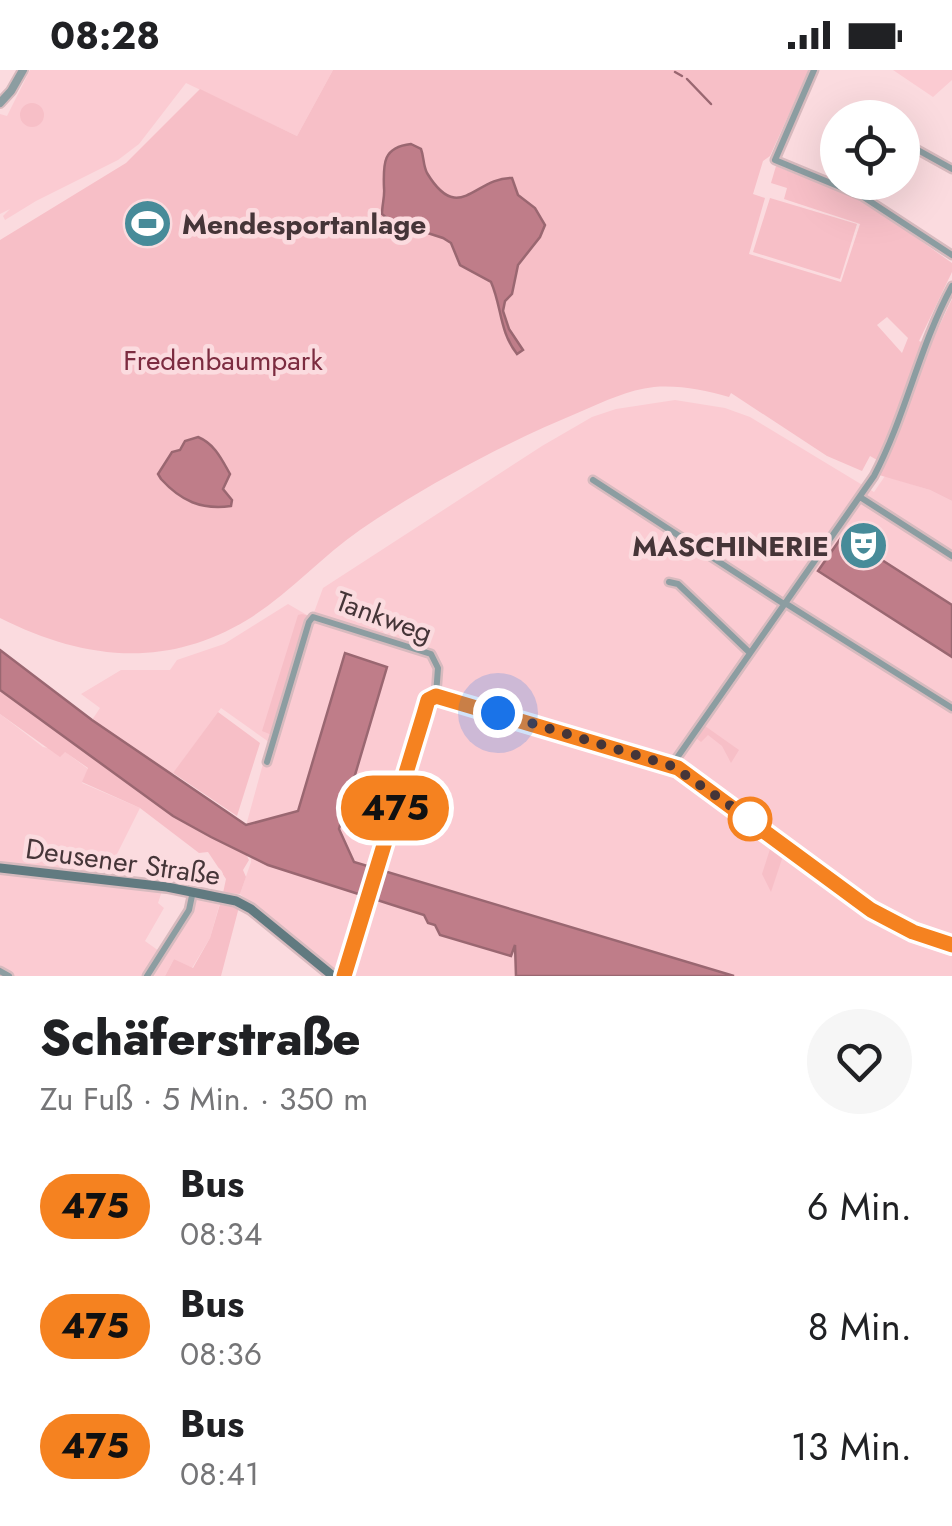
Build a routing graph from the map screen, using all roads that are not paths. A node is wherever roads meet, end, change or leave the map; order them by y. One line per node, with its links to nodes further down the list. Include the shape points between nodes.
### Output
1 (22, 70): 3 (street)
2 (814, 70): 6 (street, via 775,160 862,196)
3 (0, 102)
4 (920, 151): 5 (street)
5 (952, 169)
6 (952, 254)
7 (952, 286): 9 (street, via 926,337 880,465)
8 (593, 480): 12 (street)
9 (860, 497): 10 (street); 12 (street)
10 (952, 556)
11 (669, 582): 13 (street)
12 (784, 603): 13 (street); 15 (street)
13 (749, 652): 17 (street)
14 (436, 696): 16 (street, Tankweg, via 438,668 431,654 314,617); 17 (main road); 26 (main road, via 428,700)
15 (952, 708)
16 (267, 762)
17 (672, 766): 21 (main road, via 871,910)
18 (0, 868): 19 (main road, Deusener Straße)
19 (193, 892): 24 (street, via 189,910); 25 (main road, Deusener Straße, via 248,906)
20 (952, 930): 21 (street)
21 (950, 944)
22 (0, 971): 23 (street)
23 (9, 976)
24 (147, 976)
25 (333, 976)
26 (344, 976)

